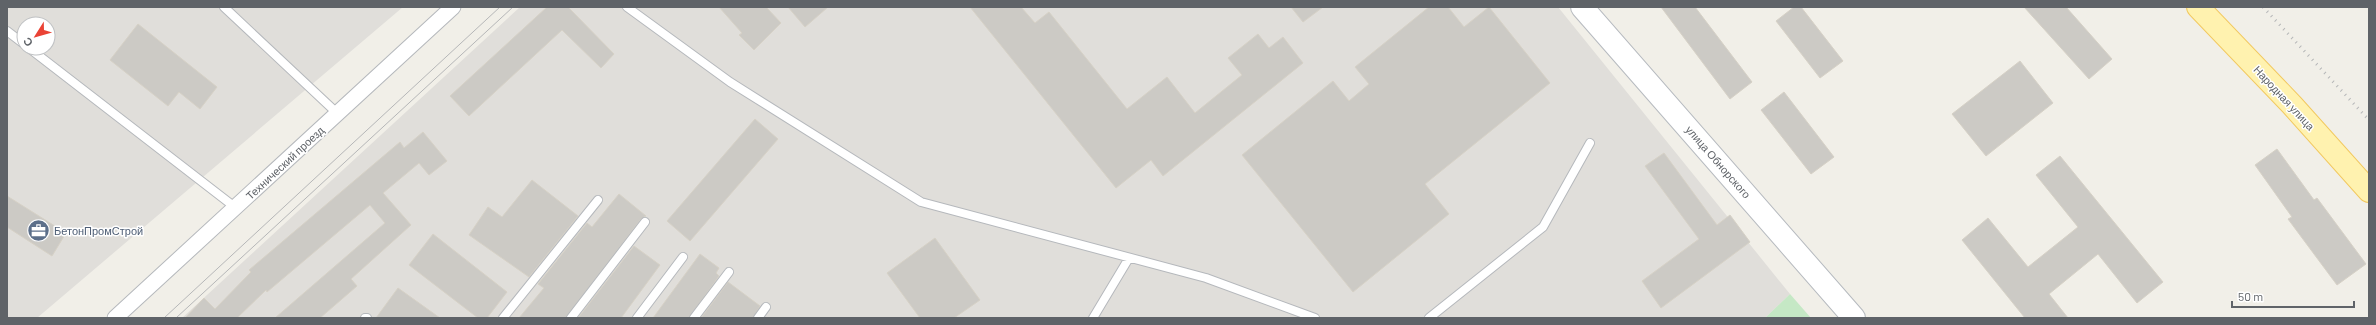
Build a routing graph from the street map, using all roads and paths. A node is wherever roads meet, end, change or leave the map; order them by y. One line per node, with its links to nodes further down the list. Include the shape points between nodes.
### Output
1 (224, 7): 9 (lane)
2 (453, 7): 9 (street, Технический проезд)
3 (627, 7): 16 (lane, via 730,82 921,202)
4 (1582, 7): 28 (main road, улица Обнорского)
5 (2198, 7): 11 (main road, Народная улица, via 2292,105)
6 (7, 31): 7 (lane)
7 (16, 38)
8 (39, 56): 13 (lane)
9 (338, 114): 13 (street, Технический проезд)
10 (1590, 143): 27 (lane, via 1543,227)
11 (2369, 191)
12 (598, 200): 20 (lane)
13 (236, 208): 19 (street, Технический проезд)
14 (645, 222): 21 (lane)
15 (683, 257): 22 (lane)
16 (1129, 258): 25 (lane); 26 (lane, via 1206,278)
17 (729, 272): 23 (lane)
18 (766, 307): 24 (lane)
19 (115, 318)
20 (503, 318)
21 (571, 318)
22 (637, 318)
23 (694, 318)
24 (758, 318)
25 (1093, 318)
26 (1315, 318)
27 (1430, 318)
28 (1854, 318)

